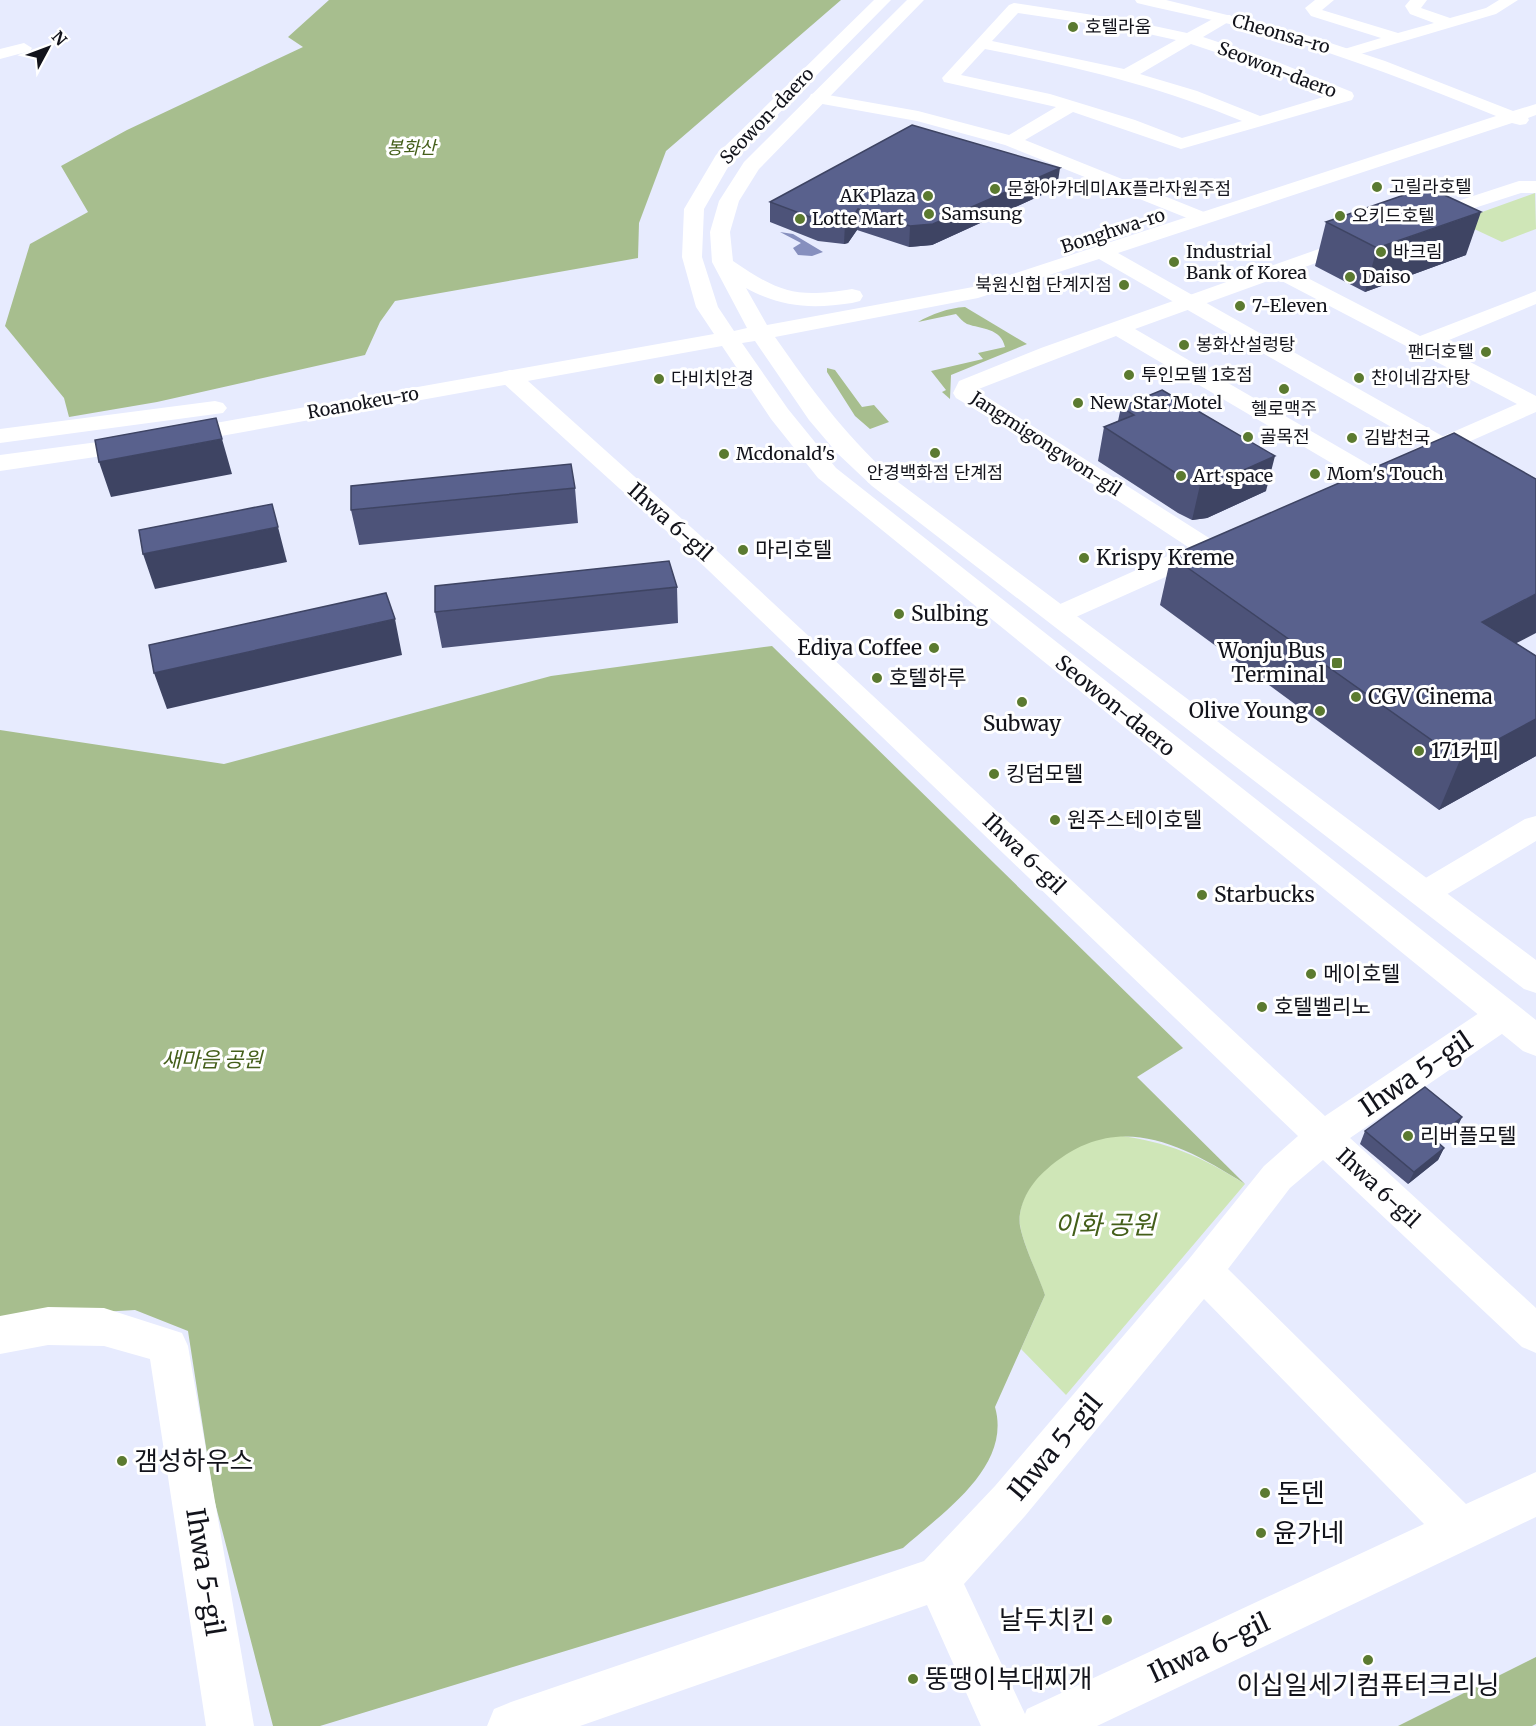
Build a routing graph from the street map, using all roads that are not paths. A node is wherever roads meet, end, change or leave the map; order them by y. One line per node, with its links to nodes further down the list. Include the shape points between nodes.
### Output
1 (883, 0): 38 (street, Seowon-daero, via 723,159 694,209 692,257 700,289)
2 (916, 0): 18 (street, Seowon-daero)
3 (1143, 0): 8 (street, Cheonsa-ro)
4 (1326, 0): 10 (street, via 1313,8 1316,13)
5 (1419, 0): 9 (street, via 1413,6 1415,10)
6 (1510, 0): 9 (street, Cheonsa-ro, via 1491,11)
7 (1249, 6): 8 (street)
8 (1225, 18): 11 (street, Seowon-daero); 14 (street, Cheonsa-ro)
9 (1450, 23): 10 (street, Cheonsa-ro)
10 (1398, 38): 14 (street, Cheonsa-ro)
11 (1189, 39): 12 (street, Seowon-daero, via 1014,8); 16 (street, Seowon-daero); 23 (street, Seowon-daero, via 1276,66 1346,96)
12 (981, 44): 16 (street); 19 (street, Seowon-daero, via 950,78)
13 (24, 48): 15 (street)
14 (1347, 53): 20 (street, Cheonsa-ro)
15 (0, 54)
16 (1128, 74): 23 (street, via 1206,99)
17 (1536, 95): 20 (street, Bonghwa-ro)
18 (816, 98): 25 (street, Seowon-daero, via 918,116); 31 (street, Seowon-daero, via 751,166 729,201 720,232)
19 (1071, 106): 23 (street, Seowon-daero, via 1180,144); 25 (street)
20 (1491, 108): 22 (street, Cheonsa-ro); 27 (street, Bonghwa-ro)
21 (1536, 109): 22 (street, Bonghwa-ro)
22 (1513, 117): 24 (street); 27 (street, Bonghwa-ro)
23 (1258, 121)
24 (1536, 126)
25 (1011, 141): 27 (street, Seowon-daero)
26 (1536, 188): 28 (street, via 1520,187)
27 (1193, 213): 30 (street, Bonghwa-ro); 33 (street, Bonghwa-ro, via 954,280)
28 (1411, 222)
29 (1378, 234): 32 (street, Jangmigongwon-gil)
30 (1102, 252): 35 (street); 36 (street, Bonghwa-ro, via 978,292 927,303)
31 (723, 262): 33 (street, via 761,289 793,300); 36 (street, Seowon-daero)
32 (1277, 270): 35 (street, Jangmigongwon-gil); 39 (street)
33 (862, 296): 36 (street, Bonghwa-ro)
34 (1536, 297): 39 (street)
35 (1189, 302): 37 (street, Jangmigongwon-gil); 44 (street)
36 (756, 324): 38 (street); 49 (street, Seowon-daero, via 846,448 881,481)
37 (1118, 328): 46 (street); 49 (street, Jangmigongwon-gil, via 976,380 964,393 1217,544)
38 (721, 330): 40 (street, Roanokeu-ro); 42 (street, Roanokeu-ro); 52 (street, Seowon-daero, via 779,414 827,473)
39 (1419, 344): 41 (street)
40 (510, 377): 42 (street, Roanokeu-ro); 56 (street, Ihwa 6-gil, via 710,558)
41 (1536, 404): 44 (street)
42 (241, 415): 43 (street, Roanokeu-ro); 45 (street, Roanokeu-ro, via 143,443)
43 (0, 436)
44 (1442, 445): 46 (street); 48 (street)
45 (0, 463)
46 (1387, 470): 47 (street)
47 (1342, 489)
48 (1536, 500)
49 (1058, 615): 51 (street, Seowon-daero)
50 (1536, 827): 51 (street)
51 (1423, 894): 52 (street); 53 (street, Seowon-daero)
52 (1382, 917): 54 (street, Seowon-daero)
53 (1536, 979)
54 (1503, 1015): 55 (street, Seowon-daero); 56 (street, Ihwa 5-gil)
55 (1536, 1041)
56 (1323, 1137): 57 (street, Ihwa 5-gil, via 1277,1177); 58 (street, Ihwa 6-gil)
57 (1203, 1271): 61 (street); 62 (street, Ihwa 5-gil, via 1010,1501)
58 (1536, 1334)
59 (0, 1335): 63 (street, Ihwa 5-gil, via 48,1326 104,1327 168,1346)
60 (1536, 1494): 61 (street, Ihwa 6-gil)
61 (1461, 1530): 66 (street, Ihwa 6-gil)
62 (938, 1579): 64 (street, Ihwa 5-gil); 65 (street)
63 (230, 1726)
64 (511, 1726)
65 (1006, 1726)
66 (1044, 1726)

